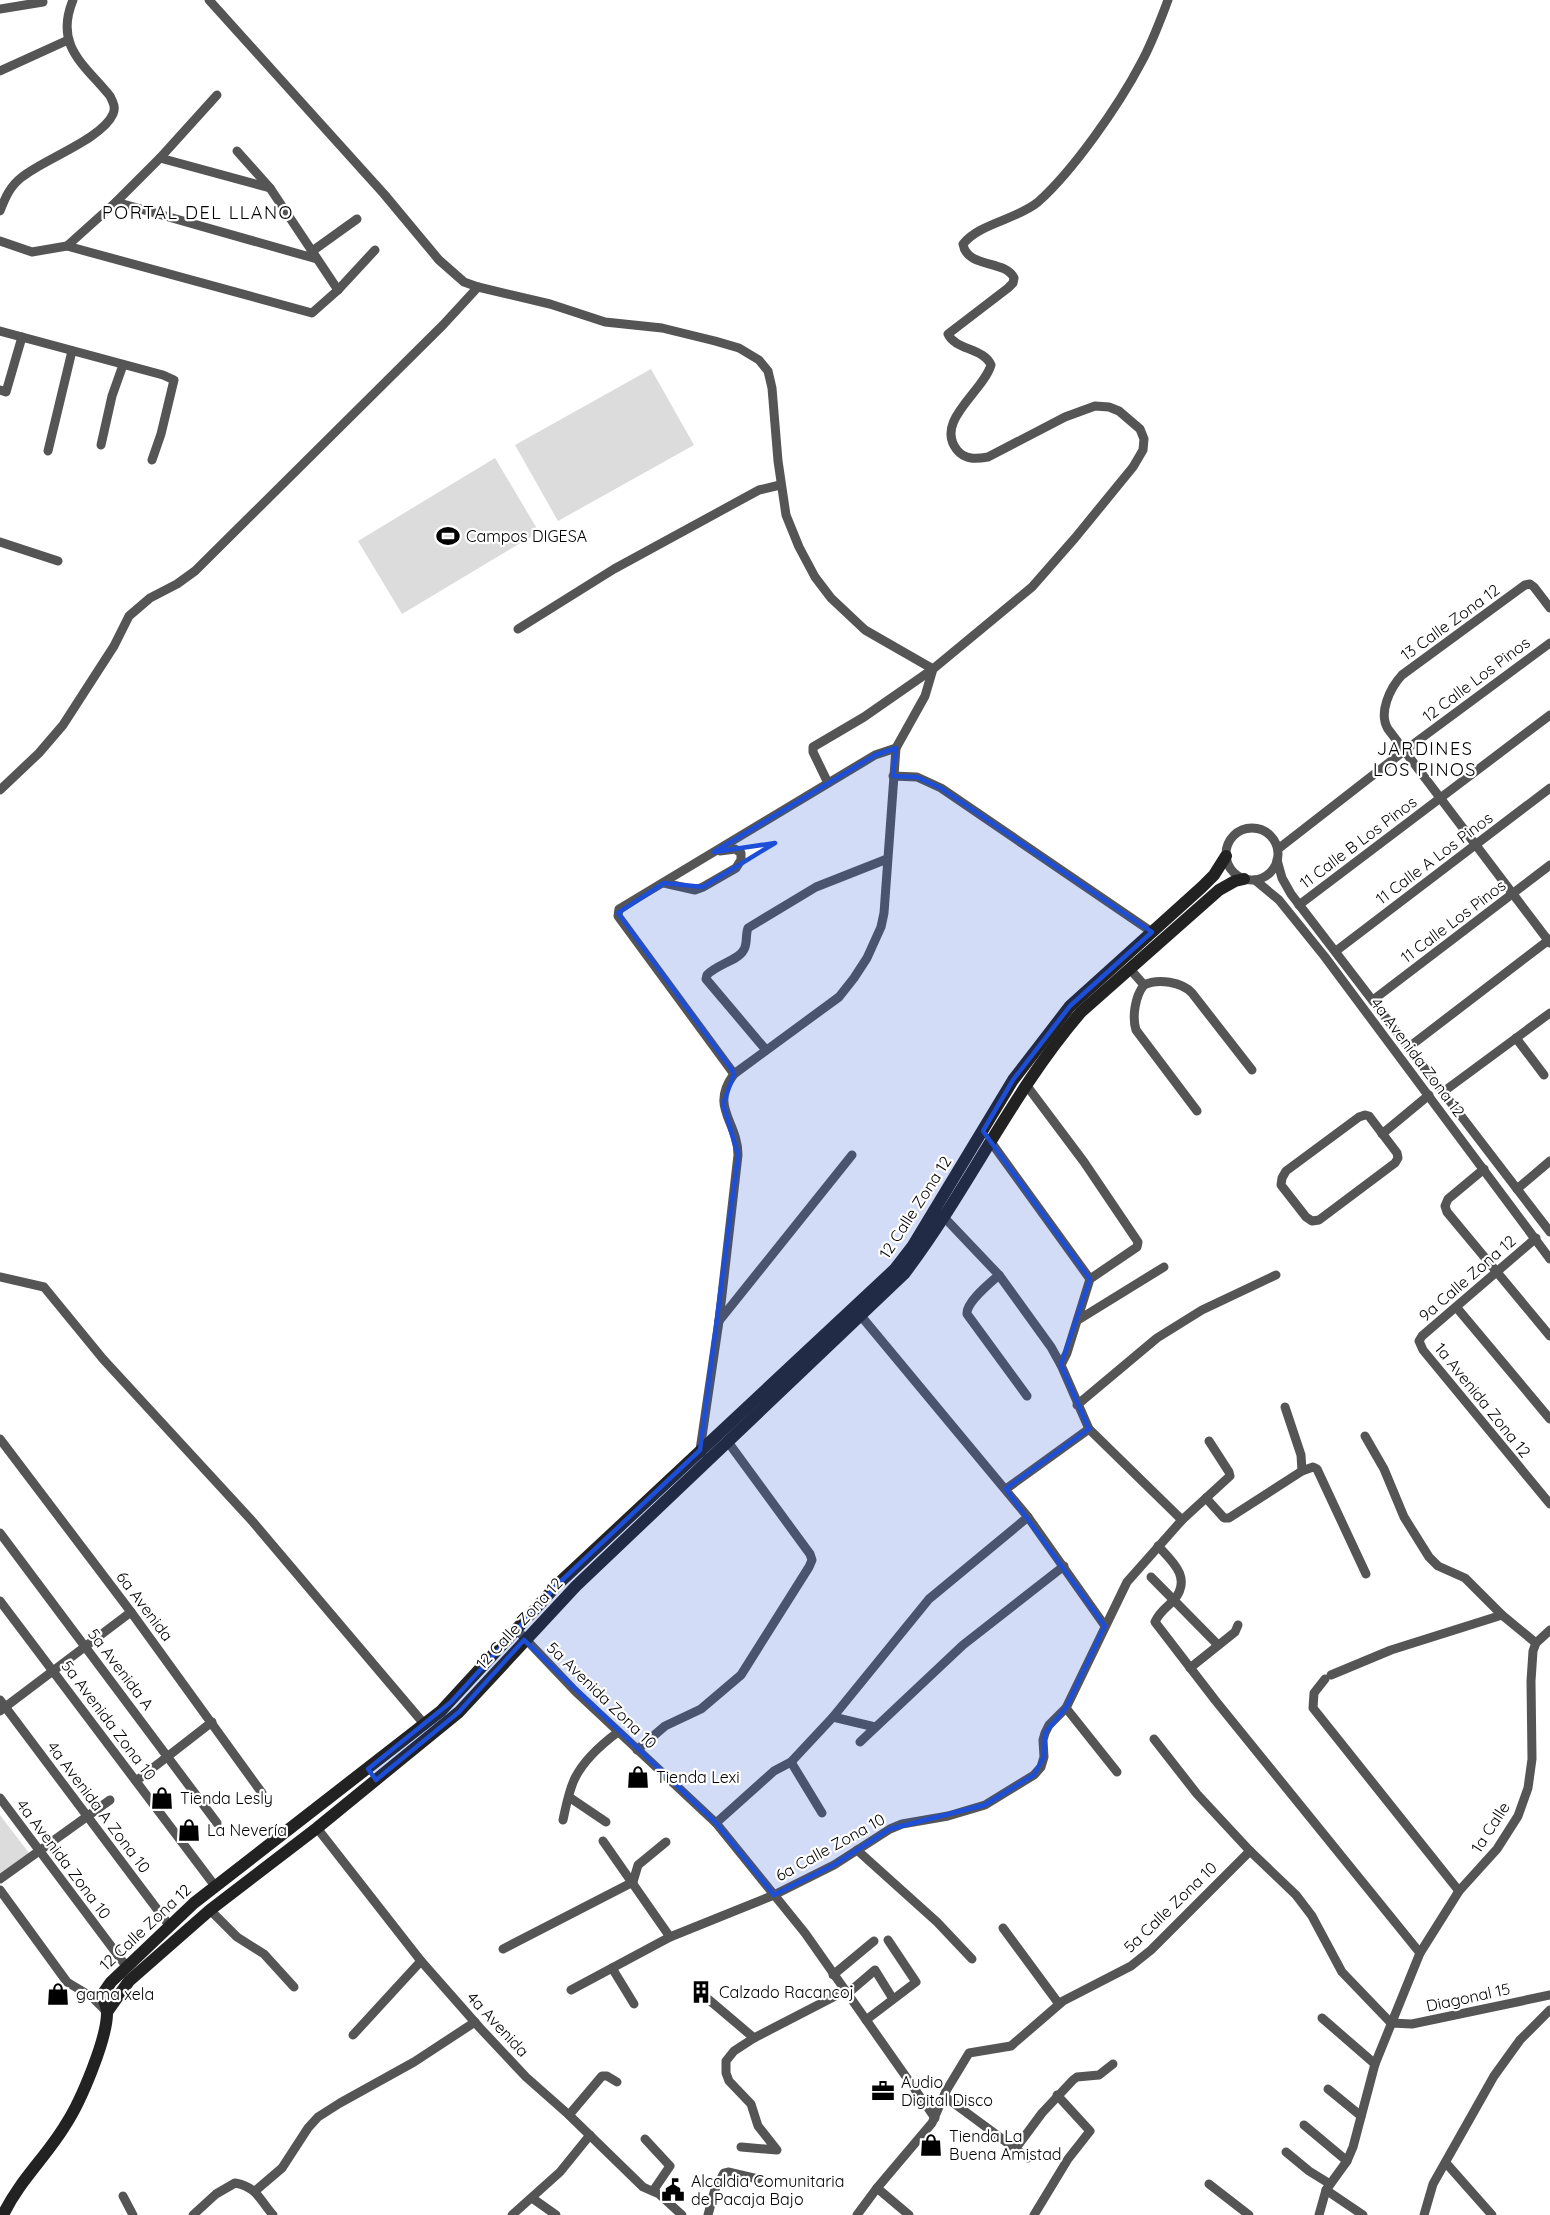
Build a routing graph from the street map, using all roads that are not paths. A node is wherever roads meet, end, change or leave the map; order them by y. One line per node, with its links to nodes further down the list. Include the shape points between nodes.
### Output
1 (209, 0): 19 (street, via 446,267 464,282)
2 (1168, 0): 35 (street, via 1142,62 1120,98 1050,190 1023,212 982,230 963,244 972,257 1006,269 1014,278 1008,288 948,334 953,341 987,358 991,365 952,422 950,435 962,455 988,457 1095,406 1109,407 1131,419 1144,439 1143,450 1076,538 1032,587)
3 (46, 1): 5 (street)
4 (69, 1): 6 (street)
5 (0, 9)
6 (68, 40): 7 (street); 13 (street, via 72,51 110,96 114,111 92,134 23,176 10,189)
7 (0, 71)
8 (218, 95): 10 (street)
9 (237, 151): 11 (street)
10 (159, 158): 11 (street); 12 (street)
11 (270, 188): 18 (street)
12 (116, 202): 16 (street); 18 (street)
13 (0, 212)
14 (357, 219): 18 (street)
15 (0, 241): 16 (street, via 32,252)
16 (67, 246): 20 (street, via 309,312)
17 (375, 250): 20 (street)
18 (314, 255): 20 (street)
19 (478, 287): 29 (street, via 605,322 680,332 730,345 754,356 768,371 772,388); 42 (street, via 195,571 150,598 129,616 63,725)
20 (338, 290)
21 (0, 331): 22 (street)
22 (22, 337): 23 (street); 25 (street, via 6,392)
23 (72, 351): 24 (street); 27 (street)
24 (123, 365): 26 (street); 28 (street, via 174,380)
25 (0, 390)
26 (101, 445)
27 (48, 451)
28 (152, 460)
29 (780, 485): 33 (street, via 759,490 635,558); 35 (street, via 786,515 821,587 865,630)
30 (0, 542): 31 (street)
31 (58, 561)
32 (1550, 608): 38 (street, 13 Calle Zona 12, via 1534,586 1525,585 1402,675 1393,688 1384,719)
33 (518, 629)
34 (1550, 642): 38 (street, 12 Calle Los Pinos)
35 (933, 669): 37 (street, via 925,696); 40 (street, via 813,747)
36 (1550, 716): 43 (street, 11 Calle B Los Pinos)
37 (896, 748): 39 (street); 40 (street, via 875,755)
38 (1404, 751): 43 (street); 45 (street, 12 Calle Los Pinos)
39 (893, 776): 48 (street); 55 (street, via 917,777 941,788)
40 (828, 783): 46 (street)
41 (1550, 788): 44 (street, 11 Calle A Los Pinos)
42 (0, 790)
43 (1440, 798): 44 (street); 54 (street, 11 Calle B Los Pinos)
44 (1475, 845): 53 (street); 57 (street, 11 Calle A Los Pinos)
45 (1278, 849): 47 (street, via 1264,830 1248,828 1229,840); 49 (street)
46 (714, 852): 52 (street); 52 (street, via 735,849 741,853 741,860 736,868 695,890)
47 (1226, 856): 51 (street, via 1231,870); 55 (street, 12 Calle Zona 12, via 1208,881)
48 (887, 859): 64 (street, via 881,927 861,968 839,997); 64 (street, via 816,887 748,928 742,954 707,975 706,979)
49 (1277, 860): 51 (street, via 1269,873); 54 (street, 4a Avenida Zona 12, via 1285,886)
50 (1550, 866): 53 (street, 11 Calle Los Pinos)
51 (1250, 879): 58 (street, 12 Calle Zona 12, via 1235,881 1219,890); 70 (street, 4a Avenida Zona 12, via 1279,900)
52 (664, 883): 66 (street, via 619,909 618,916)
53 (1513, 894): 56 (street); 60 (street, 11 Calle Los Pinos)
54 (1299, 905): 57 (street, 4a Avenida Zona 12)
55 (1152, 932): 78 (street, 12 Calle Zona 12, via 1070,1006 1013,1080)
56 (1549, 941): 63 (street)
57 (1336, 951): 60 (street, 4a Avenida Zona 12)
58 (1130, 969): 59 (street); 68 (street, 12 Calle Zona 12, via 1081,1012)
59 (1144, 985): 65 (street, via 1151,982 1184,986); 71 (street, via 1134,1015 1136,1030)
60 (1373, 1000): 63 (street, 4a Avenida Zona 12)
61 (1550, 1013): 62 (street)
62 (1516, 1038): 67 (street); 69 (street)
63 (1409, 1047): 69 (street, 4a Avenida Zona 12)
64 (766, 1050): 66 (street)
65 (1252, 1070)
66 (734, 1074): 91 (street, via 723,1104 736,1136 738,1155)
67 (1544, 1075)
68 (1027, 1086): 73 (street, 12 Calle Zona 12); 87 (street, via 1138,1242 1137,1247)
69 (1443, 1092): 77 (street, 4a Avenida Zona 12)
70 (1429, 1095): 72 (street); 76 (street, 4a Avenida Zona 12)
71 (1197, 1111)
72 (1382, 1134): 72 (street, via 1397,1153 1395,1163 1319,1220 1306,1217 1281,1185 1286,1171 1359,1117 1369,1116)
73 (991, 1142): 78 (street, 12 Calle Zona 12); 87 (street)
74 (852, 1155): 91 (street)
75 (1550, 1161): 77 (street)
76 (1484, 1169): 80 (street, 4a Avenida Zona 12); 83 (street, via 1448,1199 1445,1206)
77 (1517, 1189): 79 (street, 4a Avenida Zona 12)
78 (940, 1214): 84 (street); 89 (street, 12 Calle Zona 12, via 904,1274); 104 (street, 12 Calle Zona 12, via 895,1269)
79 (1549, 1230)
80 (1536, 1238): 81 (street, 4a Avenida Zona 12); 83 (street, 9a Calle Zona 12)
81 (1550, 1258)
82 (1164, 1267): 90 (street)
83 (1497, 1271): 88 (street, 9a Calle Zona 12); 92 (street)
84 (999, 1275): 94 (street); 95 (street, via 970,1303 967,1314)
85 (1275, 1275): 96 (street, via 1202,1310 1156,1338)
86 (0, 1276): 134 (street, via 44,1287 103,1359 253,1522)
87 (1090, 1279): 90 (street)
88 (1457, 1308): 93 (street, 9a Calle Zona 12); 98 (street)
89 (861, 1316): 103 (street, 12 Calle Zona 12); 107 (street)
90 (1077, 1320): 94 (street)
91 (719, 1321): 104 (street)
92 (1550, 1336)
93 (1419, 1341): 109 (street, 1a Avenida Zona 12)
94 (1061, 1365): 96 (street)
95 (1027, 1396)
96 (1077, 1405): 99 (street)
97 (1285, 1407): 106 (street, via 1301,1455)
98 (1550, 1419)
99 (1089, 1429): 107 (street); 111 (street)
100 (1365, 1436): 120 (street, via 1423,1551 1438,1566 1465,1578)
101 (0, 1439): 119 (street, 6a Avenida)
102 (1209, 1441): 108 (street, 6a Calle Zona 10, via 1230,1474)
103 (728, 1443): 105 (street, 12 Calle Zona 12); 139 (street, via 812,1560 741,1675 701,1709 665,1726)
104 (700, 1450): 105 (street); 124 (street, 12 Calle Zona 12, via 559,1583)
105 (709, 1461): 124 (street, 12 Calle Zona 12)
106 (1302, 1471): 108 (street, via 1229,1518 1219,1515); 115 (street, via 1317,1469)
107 (1006, 1489): 110 (street)
108 (1206, 1498): 111 (street, 6a Calle Zona 10)
109 (1550, 1504)
110 (1028, 1517): 114 (street); 132 (street, via 929,1599)
111 (1182, 1520): 113 (street, 6a Calle Zona 10)
112 (0, 1533): 127 (street, 5a Avenida A)
113 (1158, 1546): 118 (street, via 1181,1573); 122 (street, 6a Calle Zona 10, via 1127,1582)
114 (1064, 1566): 122 (street); 135 (street, via 963,1644)
115 (1366, 1574)
116 (1151, 1577): 118 (street)
117 (0, 1600): 129 (street, 5a Avenida Zona 10)
118 (1173, 1601): 126 (street); 128 (street, via 1155,1622)
119 (131, 1612): 127 (street); 133 (street, 6a Avenida)
120 (1502, 1615): 125 (street); 165 (street, via 1424,1638 1328,1677 1314,1693 1313,1708)
121 (1238, 1625): 126 (street)
122 (1105, 1626): 131 (street, 6a Calle Zona 10)
123 (1550, 1630): 125 (street)
124 (520, 1635): 134 (street, 12 Calle Zona 12); 136 (street, 5a Avenida Zona 10); 143 (street, 12 Calle Zona 12, via 459,1712)
125 (1536, 1643): 165 (street, 1a Calle, via 1528,1788 1518,1816 1497,1849)
126 (1218, 1645): 128 (street)
127 (86, 1647): 129 (street); 140 (street, 5a Avenida A)
128 (1190, 1668): 174 (street)
129 (53, 1671): 130 (street); 144 (street, 5a Avenida Zona 10)
130 (2, 1706): 150 (street, 4a Avenida A Zona 10)
131 (1066, 1708): 142 (street); 159 (street, 6a Calle Zona 10, via 1045,1733 1044,1757 1034,1774 985,1805 902,1824)
132 (833, 1717): 135 (street); 141 (street)
133 (212, 1722): 140 (street); 145 (street, 6a Avenida)
134 (425, 1725): 143 (street, 12 Calle Zona 12)
135 (876, 1727): 138 (street)
136 (618, 1732): 139 (street, 5a Avenida Zona 10); 146 (street, via 579,1770)
137 (1154, 1739): 160 (street, via 1197,1794)
138 (860, 1742)
139 (637, 1750): 154 (street, 5a Avenida Zona 10)
140 (168, 1756): 144 (street); 153 (street, 5a Avenida A)
141 (790, 1762): 149 (street); 154 (street, via 774,1771)
142 (1117, 1772)
143 (372, 1774): 155 (street, 12 Calle Zona 12); 163 (street, 12 Calle Zona 12)
144 (136, 1781): 163 (street, 5a Avenida Zona 10)
145 (262, 1793)
146 (569, 1797): 151 (street); 152 (street)
147 (0, 1798): 158 (street, 4a Avenida Zona 10)
148 (110, 1800): 150 (street)
149 (822, 1813)
150 (88, 1816): 158 (street); 168 (street, 4a Avenida A Zona 10)
151 (563, 1820)
152 (606, 1822)
153 (218, 1823)
154 (716, 1823): 166 (street, 5a Avenida Zona 10)
155 (317, 1828): 167 (street, 12 Calle Zona 12); 176 (street, 4a Avenida)
156 (603, 1841): 162 (street)
157 (666, 1842): 162 (street, via 638,1865)
158 (38, 1850): 161 (street); 177 (street, 4a Avenida Zona 10)
159 (857, 1850): 166 (street, 6a Calle Zona 10); 175 (street)
160 (1250, 1851): 187 (street, 5a Calle Zona 10, via 1145,1955); 193 (street, via 1296,1895 1342,1972)
161 (0, 1879)
162 (633, 1882): 170 (street); 173 (street)
163 (215, 1886): 168 (street, 12 Calle Zona 12)
164 (0, 1890): 189 (street, via 61,1975)
165 (1459, 1891): 174 (street, 1a Calle)
166 (774, 1895): 170 (street, 6a Calle Zona 10); 179 (street, 5a Avenida Zona 10)
167 (210, 1910): 180 (street, via 237,1938 264,1954); 189 (street, 12 Calle Zona 12, via 129,1981)
168 (169, 1925): 177 (street, 12 Calle Zona 12)
169 (1004, 1928): 187 (street)
170 (670, 1937): 178 (street, 6a Calle Zona 10)
171 (888, 1940): 185 (street, via 916,1982)
172 (874, 1941): 179 (street)
173 (503, 1949)
174 (1420, 1953): 193 (street, 1a Calle)
175 (972, 1959)
176 (421, 1961): 192 (street, 4a Avenida); 194 (street)
177 (126, 1966): 189 (street, 12 Calle Zona 12, via 102,1995)
178 (612, 1968): 181 (street, 6a Calle Zona 10); 186 (street)
179 (833, 1975): 182 (street, 5a Avenida Zona 10)
180 (294, 1987)
181 (571, 1990)
182 (846, 1993): 185 (street, via 875,1970); 191 (street, 5a Avenida Zona 10); 195 (street)
183 (1550, 1995): 193 (street, Diagonal 15, via 1412,2024)
184 (708, 1999): 195 (street)
185 (893, 1999): 191 (street)
186 (634, 2004)
187 (1059, 2004): 201 (street, 5a Calle Zona 10, via 1011,2046 969,2053)
188 (1550, 2010): 213 (street, via 1505,2059)
189 (107, 2012): 222 (street, via 102,2044 67,2124)
190 (1322, 2018): 197 (street)
191 (866, 2020): 204 (street, 5a Avenida Zona 10)
192 (475, 2022): 202 (street, 4a Avenida, via 526,2077); 218 (street, via 318,2117 282,2168)
193 (1391, 2023): 197 (street, 1a Calle)
194 (353, 2035)
195 (754, 2038): 208 (street, via 729,2056 726,2073 731,2084 751,2104 758,2126 777,2150)
196 (1113, 2064): 200 (street, via 1099,2075 1077,2077)
197 (1375, 2064): 203 (street, 1a Calle)
198 (617, 2082): 202 (street, via 603,2076)
199 (1328, 2089): 203 (street)
200 (1057, 2095): 209 (street); 232 (street, via 1090,2131)
201 (944, 2096): 204 (street, 5a Calle Zona 10); 209 (street)
202 (569, 2115): 206 (street, 4a Avenida)
203 (1361, 2116): 212 (street, 1a Calle)
204 (935, 2118): 217 (street, 5a Calle Zona 10)
205 (1304, 2125): 212 (street)
206 (590, 2135): 219 (street, 4a Avenida); 221 (street)
207 (645, 2139): 219 (street, via 670,2166)
208 (741, 2147)
209 (1016, 2148): 211 (street)
210 (1286, 2152): 216 (street)
211 (1028, 2158)
212 (1347, 2161): 216 (street, 1a Calle)
213 (1446, 2163): 236 (street, via 1433,2184); 237 (street)
214 (758, 2179): 229 (street, via 724,2173)
215 (1209, 2184): 233 (street)
216 (1328, 2187): 234 (street); 235 (street)
217 (877, 2188): 230 (street, 5a Calle Zona 10); 231 (street)
218 (255, 2191): 224 (street, via 235,2183); 225 (street)
219 (653, 2191): 228 (street, 4a Avenida)
220 (123, 2196): 223 (street)
221 (532, 2198): 226 (street); 227 (street)
222 (3, 2215)
223 (133, 2215)
224 (193, 2215)
225 (273, 2215)
226 (513, 2215)
227 (556, 2215)
228 (681, 2215)
229 (708, 2215)
230 (857, 2215)
231 (909, 2215)
232 (1034, 2215)
233 (1249, 2215)
234 (1319, 2215)
235 (1363, 2215)
236 (1424, 2215)
237 (1492, 2215)

